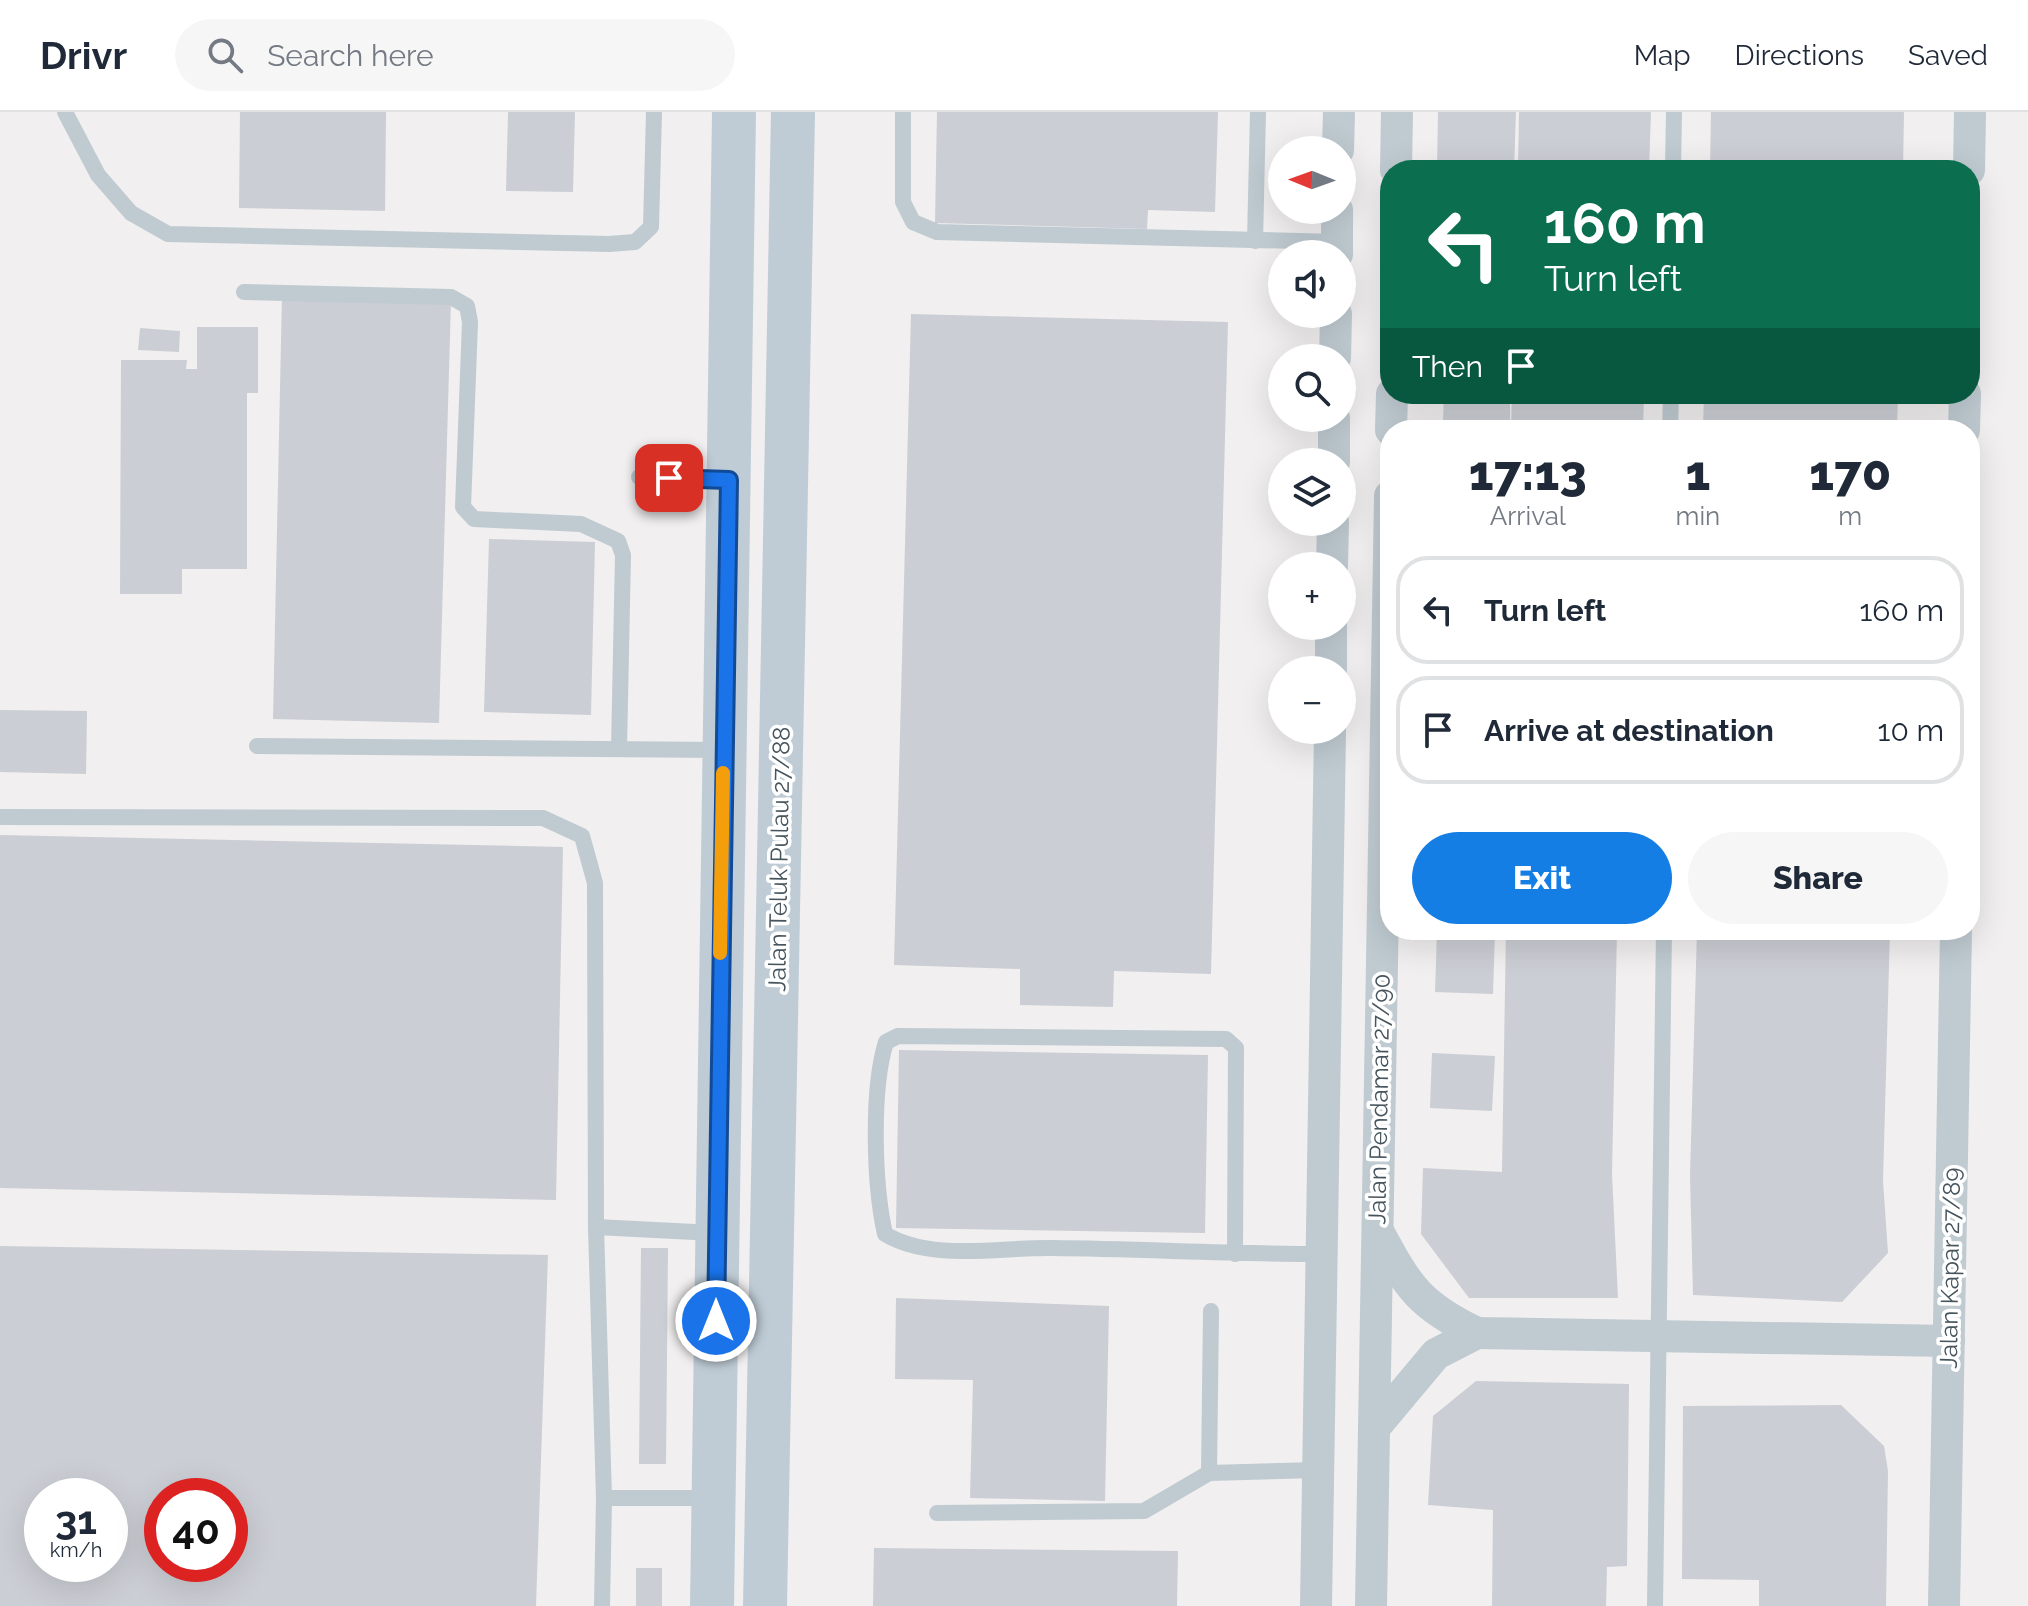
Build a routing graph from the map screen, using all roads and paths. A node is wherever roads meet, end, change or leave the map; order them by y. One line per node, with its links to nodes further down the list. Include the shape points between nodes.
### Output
1 (65, 112): 2 (lane, via 98,175 122,204 168,234 609,244 635,242 651,227)
2 (654, 112)
3 (734, 112): 19 (street)
4 (793, 112): 45 (street, Jalan Teluk Pulau 27/88)
5 (903, 112): 15 (lane, via 903,202 913,222 937,232)
6 (1258, 112): 15 (lane)
7 (1339, 112): 11 (street)
8 (1397, 112): 12 (street)
9 (1674, 112): 13 (lane)
10 (1970, 112): 14 (street)
11 (1338, 136)
12 (1396, 160)
13 (1673, 160)
14 (1969, 160)
15 (1255, 241): 16 (lane)
16 (1268, 242)
17 (244, 292): 22 (lane, via 451,297 467,306 463,507 474,519 581,524 618,541 623,555)
18 (639, 477): 19 (lane)
19 (729, 480): 23 (street)
20 (1330, 744): 32 (street)
21 (257, 746): 22 (lane)
22 (619, 748): 23 (lane)
23 (723, 750): 30 (street)
24 (0, 817): 28 (lane, via 543,818 582,836 595,883)
25 (1382, 940): 29 (street, Jalan Pendamar 27/90)
26 (1664, 940): 35 (lane)
27 (1956, 940): 36 (street, Jalan Kapar 27/89)
28 (596, 1227): 30 (lane); 40 (lane)
29 (1377, 1230): 34 (street, via 1411,1289 1440,1315); 37 (street, Jalan Pendamar 27/90)
30 (716, 1233): 41 (street)
31 (1235, 1254): 31 (lane, via 903,1245 885,1234 877,1198 879,1085 886,1042 898,1036 1226,1039 1236,1048 1238,1079); 32 (lane)
32 (1322, 1254): 38 (street)
33 (1211, 1311): 39 (lane)
34 (1477, 1333): 35 (street); 37 (street, via 1436,1354)
35 (1658, 1336): 36 (street); 48 (lane)
36 (1949, 1341): 49 (street, Jalan Kapar 27/89)
37 (1374, 1428): 47 (street, Jalan Pendamar 27/90)
38 (1318, 1470): 39 (lane); 46 (street)
39 (1209, 1473): 42 (lane, via 1144,1511)
40 (604, 1498): 41 (lane); 43 (lane)
41 (716, 1498): 44 (street)
42 (937, 1513)
43 (602, 1606)
44 (712, 1606)
45 (765, 1606)
46 (1316, 1606)
47 (1371, 1606)
48 (1655, 1606)
49 (1944, 1606)

